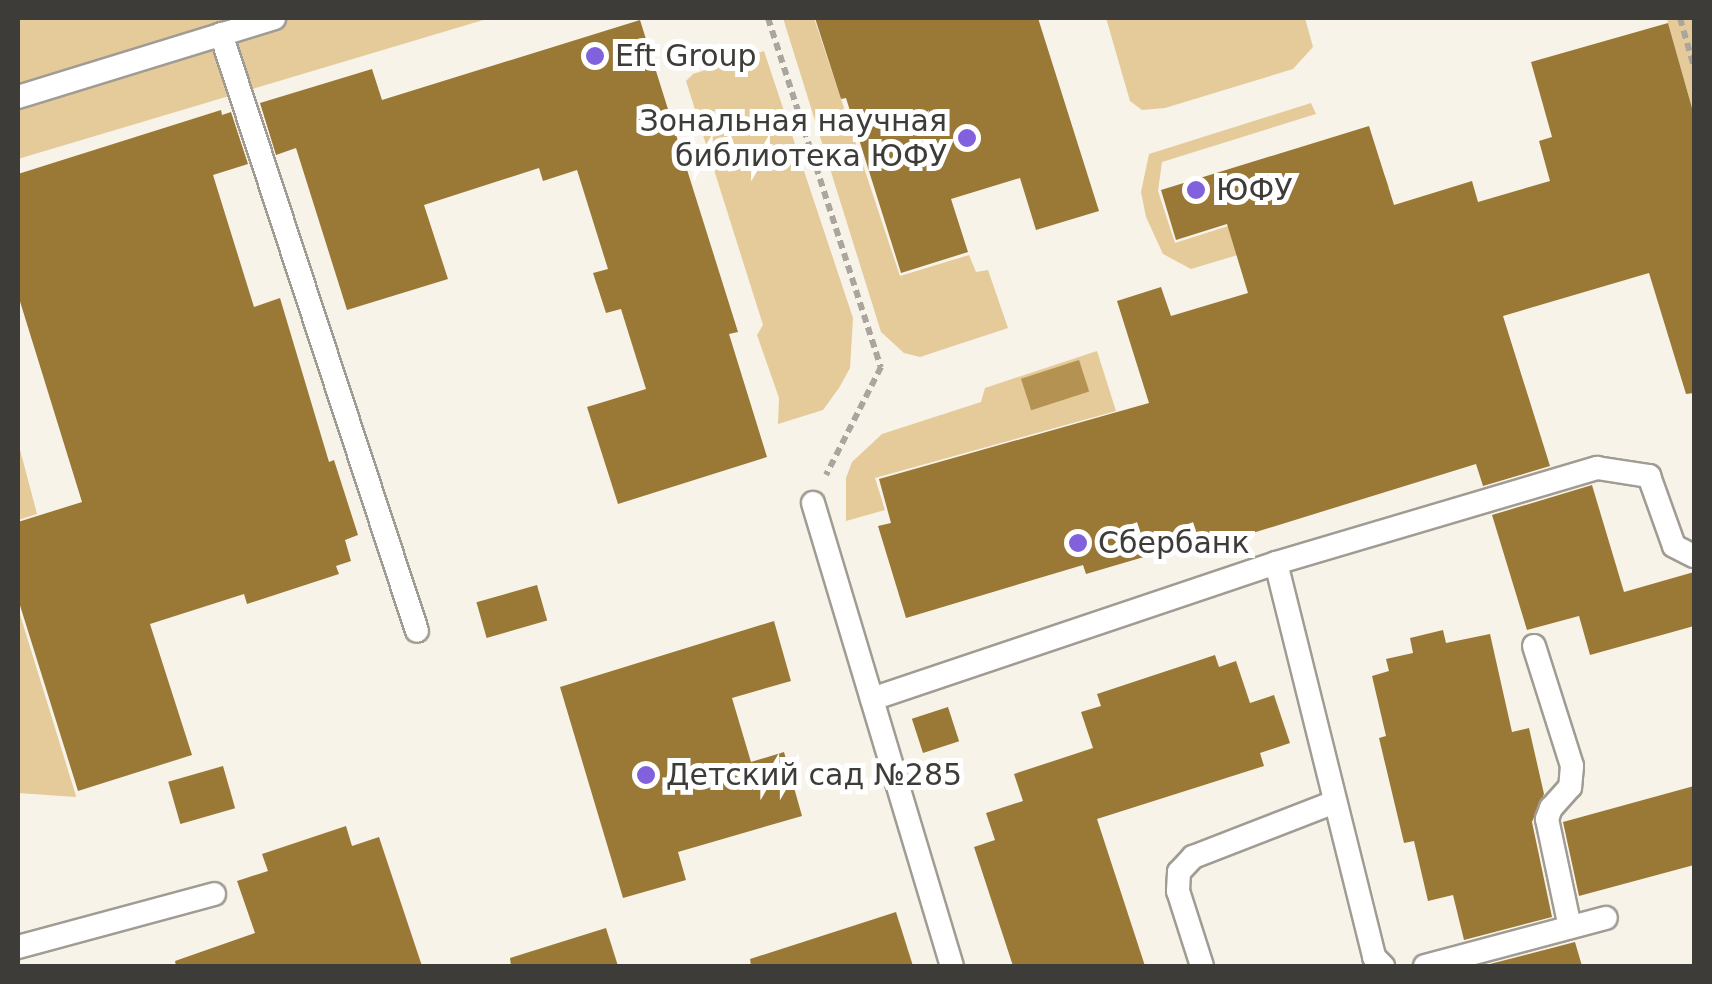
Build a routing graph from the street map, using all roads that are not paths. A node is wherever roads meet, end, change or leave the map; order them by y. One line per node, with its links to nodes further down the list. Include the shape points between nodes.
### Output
1 (274, 18): 2 (lane)
2 (221, 34): 3 (lane); 7 (lane)
3 (18, 96)
4 (813, 503): 9 (lane)
5 (1694, 556): 6 (lane, via 1674,546 1649,476 1597,468)
6 (1276, 563): 9 (lane); 10 (lane)
7 (416, 631)
8 (1534, 646): 13 (lane, via 1572,766 1570,787 1547,818)
9 (872, 699): 15 (lane)
10 (1335, 802): 16 (lane, via 1193,857 1179,872 1178,892); 17 (lane, via 1374,957)
11 (214, 894): 14 (lane)
12 (1606, 918): 13 (lane)
13 (1570, 928): 18 (lane)
14 (18, 947)
15 (952, 966)
16 (1202, 966)
17 (1382, 966)
18 (1426, 966)

